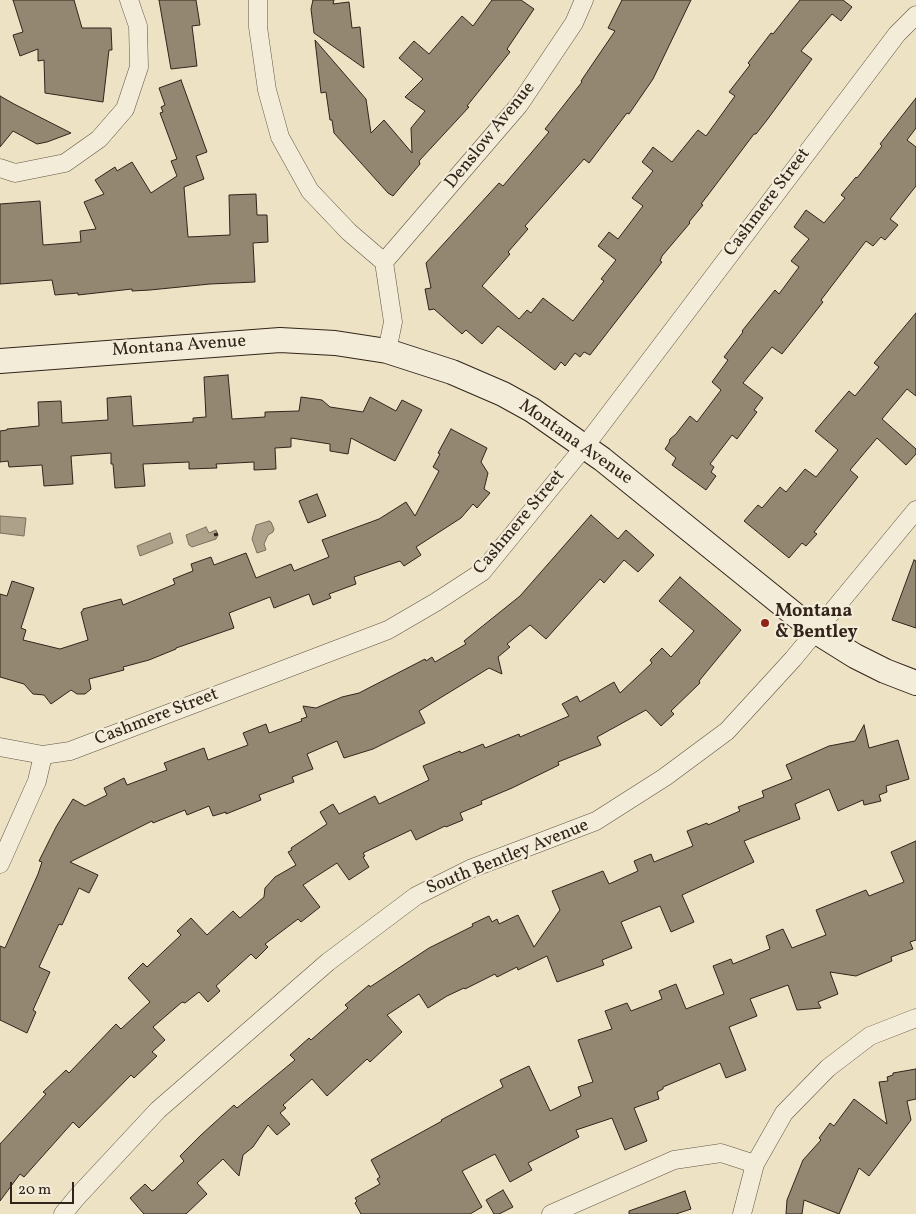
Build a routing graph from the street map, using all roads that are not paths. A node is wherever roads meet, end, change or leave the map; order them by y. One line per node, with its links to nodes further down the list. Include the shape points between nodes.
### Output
1 (129, 0): 5 (street, via 138,26 139,67 125,109 99,139 65,164 15,173)
2 (258, 0): 6 (street, via 258,27 267,90 280,137 310,191 349,232)
3 (584, 0): 6 (street, Denslow Avenue, via 574,23 520,105)
4 (916, 16): 9 (street, Cashmere Street, via 897,34)
5 (0, 168)
6 (384, 262): 7 (street, via 393,322)
7 (387, 351): 8 (street, Montana Avenue, via 334,343 280,340); 9 (street, Montana Avenue, via 452,372 503,394)
8 (0, 361)
9 (585, 446): 11 (street, Montana Avenue); 14 (street, Cashmere Street, via 482,572 388,630 70,751)
10 (916, 510): 11 (street, South Bentley Avenue)
11 (816, 631): 12 (street, Montana Avenue, via 885,672); 18 (street, South Bentley Avenue, via 727,731 665,777 596,821 470,869 416,896 328,962 158,1110)
12 (916, 683)
13 (0, 747): 14 (street, Cashmere Street)
14 (42, 755): 15 (street, via 37,781)
15 (0, 864)
16 (916, 1018): 17 (street, via 870,1036 828,1068 784,1113)
17 (755, 1164): 19 (street, via 721,1153 674,1160); 20 (street)
18 (63, 1214)
19 (551, 1214)
20 (742, 1214)

